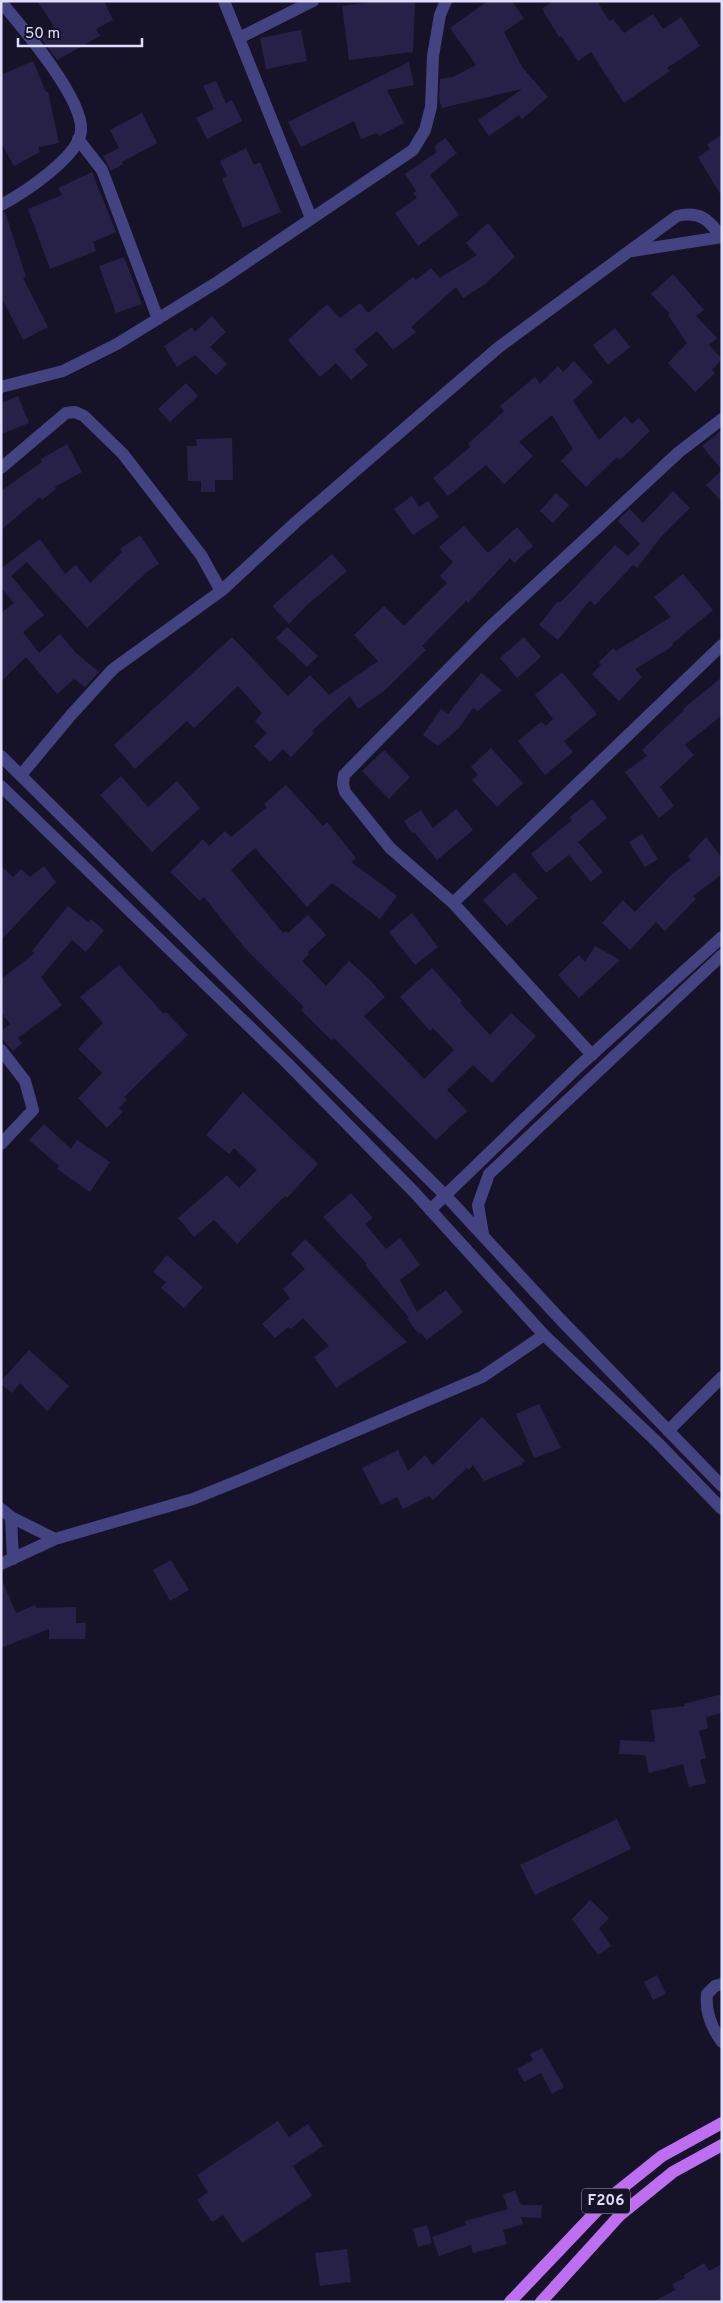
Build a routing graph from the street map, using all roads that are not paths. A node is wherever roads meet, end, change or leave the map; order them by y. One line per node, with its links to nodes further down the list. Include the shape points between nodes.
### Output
1 (224, 1): 5 (street)
2 (313, 1): 5 (street)
3 (446, 1): 8 (street, via 440,15 433,56 431,107 425,130 413,150)
4 (1, 2): 6 (street, via 58,72 79,116 82,132)
5 (239, 38): 8 (street)
6 (78, 139): 7 (street, via 56,167 36,184); 10 (street, via 102,170)
7 (1, 205)
8 (311, 218): 10 (street)
9 (632, 251): 9 (street, via 659,246 722,237 702,217 692,213 665,223); 14 (street, via 499,347)
10 (158, 319): 11 (street, via 63,371)
11 (1, 387)
12 (722, 419): 19 (street, via 679,452 489,628 344,775 345,792 390,848)
13 (1, 468): 14 (street, via 66,413 84,416 123,454 201,555)
14 (221, 590): 17 (street, via 113,669)
15 (722, 645): 19 (street)
16 (1, 756): 17 (street)
17 (21, 776): 25 (street)
18 (1, 786): 26 (street, via 287,1063)
19 (452, 904): 23 (street)
20 (722, 937): 23 (street)
21 (722, 956): 27 (street, via 489,1174 478,1205)
22 (1, 1050): 24 (street, via 25,1081 33,1110)
23 (592, 1055): 25 (street)
24 (1, 1144)
25 (446, 1196): 26 (street); 27 (street)
26 (430, 1210): 28 (street)
27 (483, 1234): 30 (street)
28 (544, 1335): 32 (street); 34 (street, via 482,1377 193,1499)
29 (722, 1377): 30 (street)
30 (668, 1431): 31 (street)
31 (722, 1486)
32 (722, 1509)
33 (6, 1513): 34 (street); 35 (street)
34 (55, 1539): 35 (street)
35 (7, 1561)
36 (722, 1984): 37 (street, via 707,1994 706,2006 713,2029)
37 (722, 2042)
38 (722, 2123): 40 (main road, F206, via 662,2156 607,2200)
39 (722, 2145): 41 (main road, F206, via 673,2172 620,2215)
40 (510, 2302)
41 (541, 2302)

